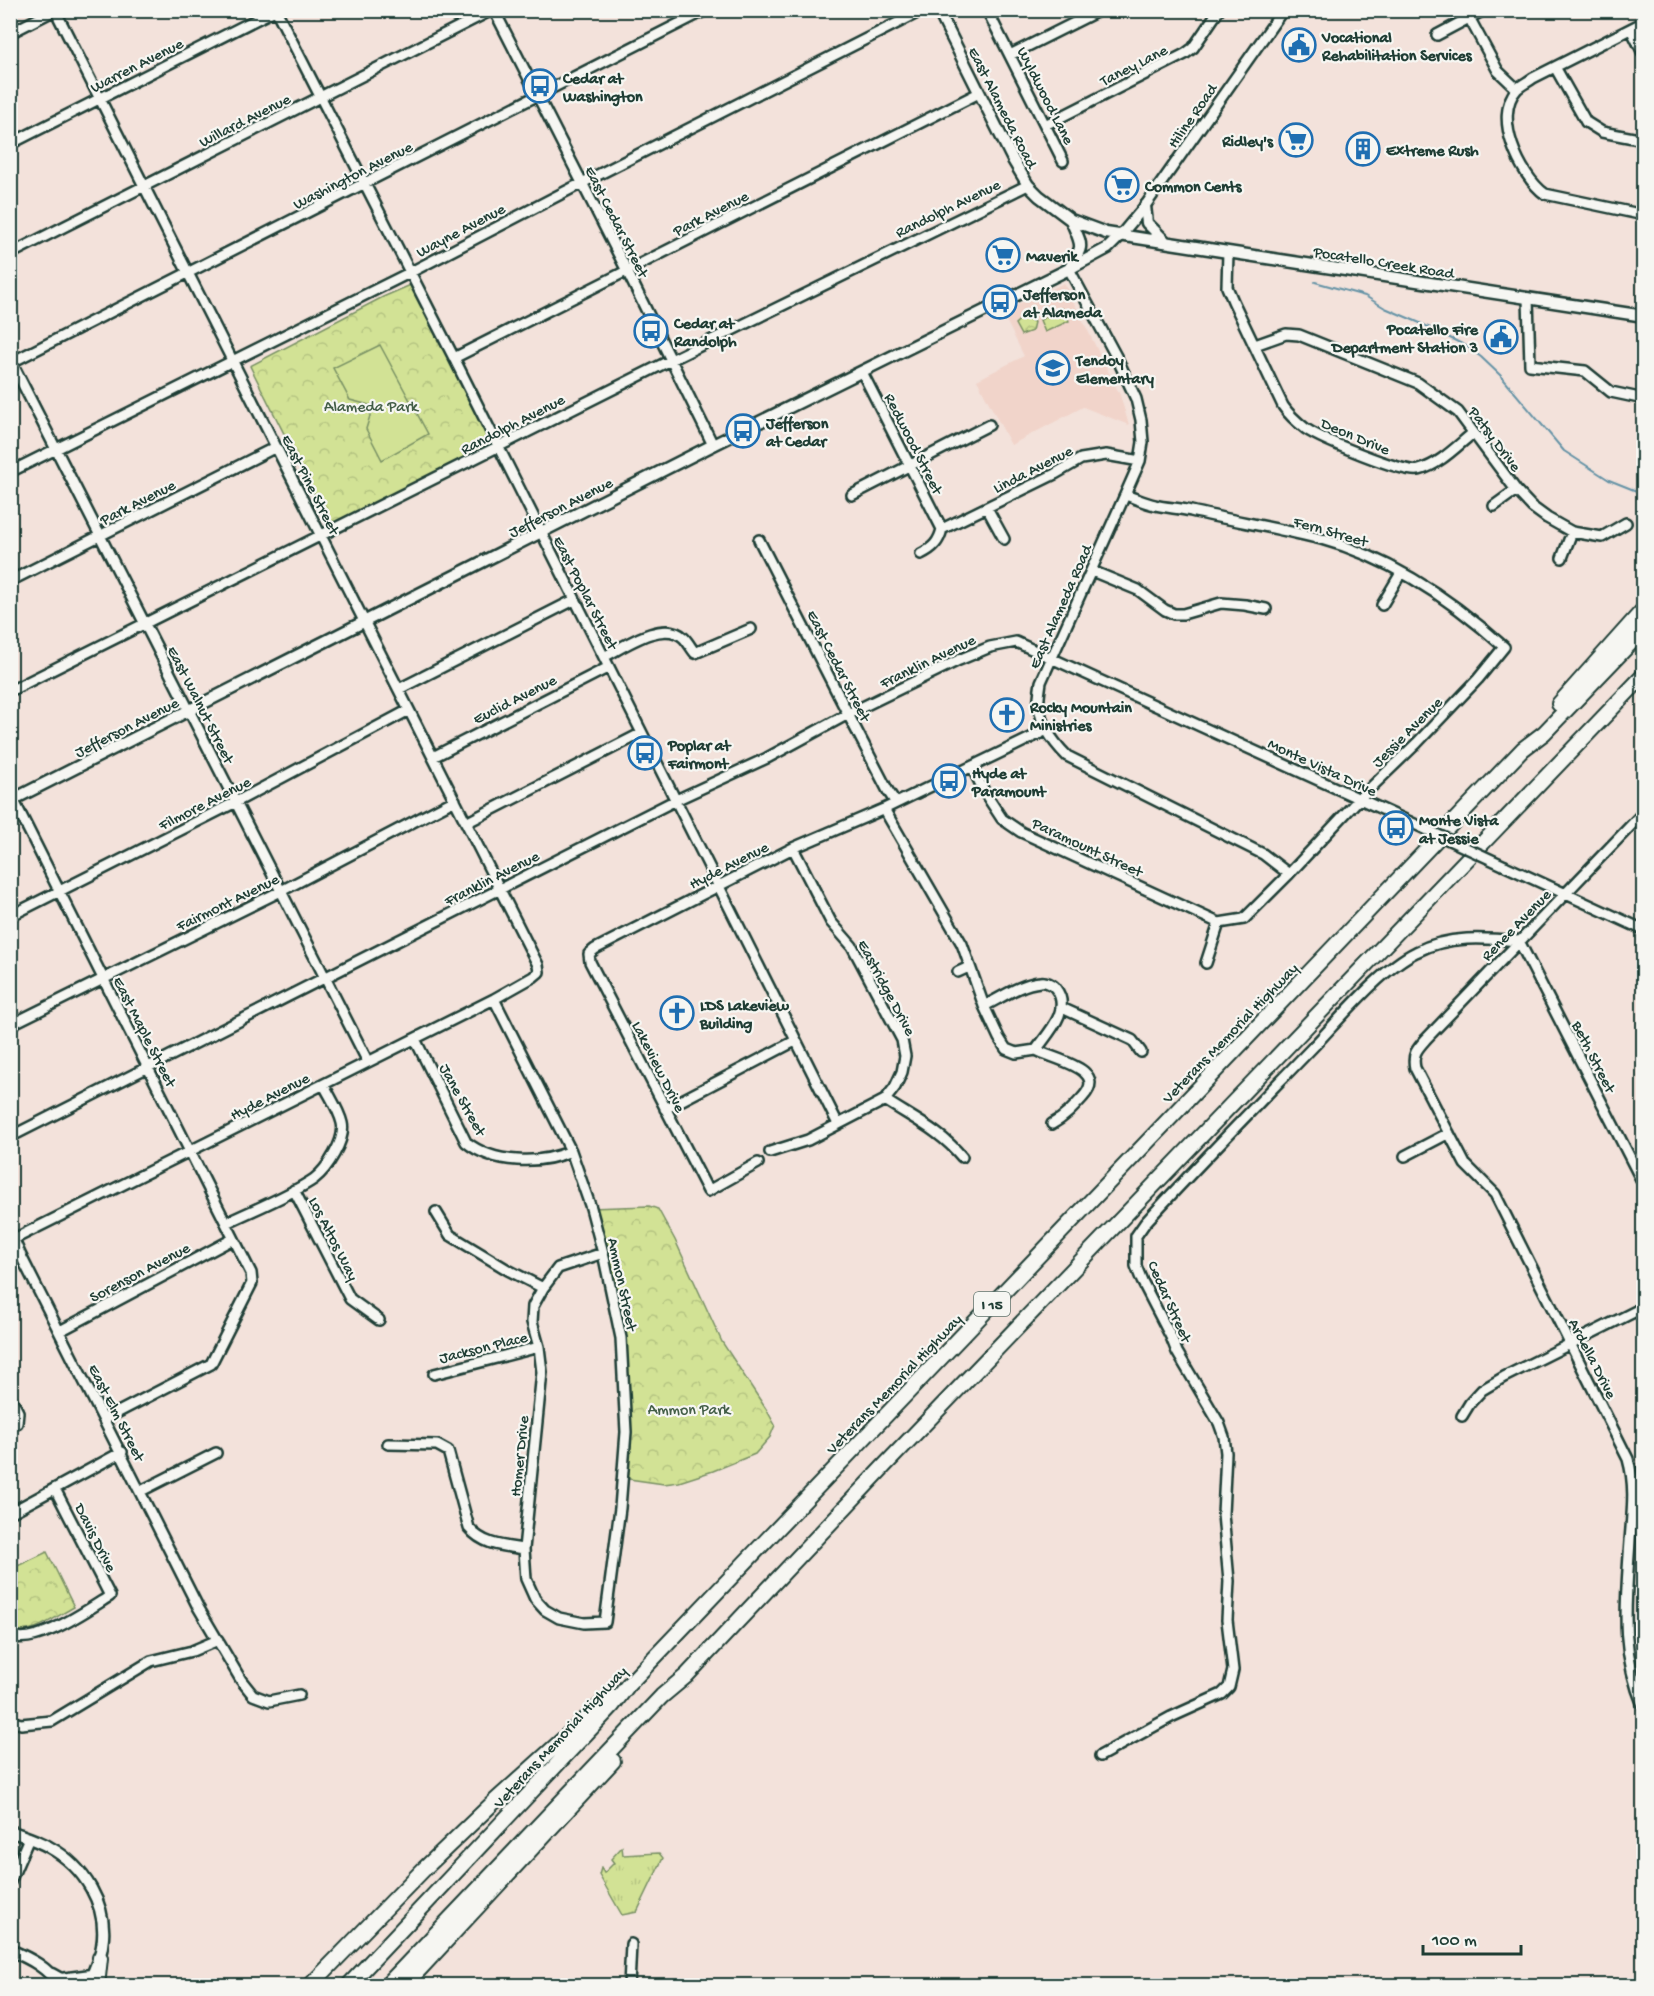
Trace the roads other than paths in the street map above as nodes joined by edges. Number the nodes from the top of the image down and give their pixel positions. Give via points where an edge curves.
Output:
1 (55, 10) edge
2 (276, 10) edge
3 (493, 10) edge
4 (706, 10) edge
5 (923, 10) edge
6 (938, 10) edge
7 (987, 10) edge
8 (1100, 10) edge
9 (1219, 10) edge
10 (1283, 10) edge
11 (1484, 10) edge
12 (1467, 14) edge
13 (1644, 22) edge
14 (1631, 29) junction
15 (10, 33) edge
16 (1437, 35) dead end
17 (1010, 55) junction
18 (1644, 55) edge
19 (1555, 67) junction
20 (1516, 89) junction
21 (979, 93) junction
22 (537, 95) junction
23 (320, 97) junction
24 (100, 99) junction
25 (1045, 126) junction
26 (1644, 140) edge
27 (10, 144) edge
28 (1063, 161) dead end
29 (582, 183) junction
30 (1028, 184) junction
31 (366, 185) junction
32 (145, 186) junction
33 (1145, 206) junction
34 (1644, 215) edge
35 (1071, 220) junction
36 (1120, 236) junction
37 (1166, 241) junction
38 (1228, 252) junction
39 (10, 254) edge
40 (1069, 269) junction
41 (627, 272) junction
42 (409, 273) junction
43 (188, 274) junction
44 (1528, 297) junction
45 (1644, 316) edge
46 (1255, 345) junction
47 (454, 358) junction
48 (671, 360) junction
49 (11, 362) edge
50 (233, 362) junction
51 (862, 372) junction
52 (1642, 401) edge
53 (989, 425) dead end
54 (1473, 433) junction
55 (713, 445) junction
56 (276, 447) junction
57 (497, 447) junction
58 (57, 450) junction
59 (1140, 461) junction
60 (910, 466) junction
61 (10, 472) edge
62 (1516, 490) junction
63 (852, 495) dead end
64 (1125, 495) junction
65 (1494, 506) dead end
66 (987, 508) junction
67 (1626, 523) dead end
68 (942, 529) junction
69 (1572, 532) junction
70 (541, 533) junction
71 (321, 535) junction
72 (101, 536) junction
73 (1004, 539) dead end
74 (759, 540) dead end
75 (921, 554) dead end
76 (1562, 558) dead end
77 (1092, 571) junction
78 (1401, 573) junction
79 (10, 581) edge
80 (574, 600) junction
81 (1382, 605) dead end
82 (1266, 609) dead end
83 (1644, 609) edge
84 (365, 622) junction
85 (145, 624) junction
86 (751, 629) dead end
87 (1644, 629) edge
88 (988, 647) joint
89 (1504, 647) joint
90 (604, 657) junction
91 (1052, 658) junction
92 (609, 667) junction
93 (1644, 675) edge
94 (1644, 683) edge
95 (399, 689) junction
96 (10, 692) edge
97 (409, 710) junction
98 (189, 711) junction
99 (848, 714) junction
100 (1604, 717) junction
101 (1047, 730) junction
102 (642, 732) junction
103 (1523, 749) junction
104 (433, 757) junction
105 (972, 767) junction
106 (12, 798) edge
107 (1359, 799) junction
108 (455, 800) junction
109 (676, 800) junction
110 (236, 802) junction
111 (896, 803) junction
112 (884, 809) junction
113 (1641, 819) edge
114 (466, 823) junction
115 (793, 848) junction
116 (1289, 874) junction
117 (718, 886) junction
118 (500, 890) junction
119 (281, 891) junction
120 (60, 892) junction
121 (1564, 894) junction
122 (10, 916) edge
123 (1219, 923) junction
124 (1644, 930) edge
125 (1519, 941) junction
126 (589, 954) joint
127 (1206, 963) dead end
128 (969, 967) junction
129 (539, 972) joint
130 (958, 972) dead end
131 (103, 978) junction
132 (325, 978) junction
133 (494, 999) junction
134 (984, 1006) junction
135 (1062, 1008) junction
136 (10, 1024) edge
137 (415, 1039) junction
138 (795, 1041) junction
139 (1036, 1050) junction
140 (1141, 1052) dead end
141 (1414, 1053) joint
142 (368, 1062) junction
143 (148, 1067) junction
144 (324, 1085) junction
145 (885, 1100) junction
146 (665, 1109) junction
147 (838, 1124) junction
148 (1052, 1124) dead end
149 (1449, 1133) junction
150 (10, 1137) edge
151 (191, 1152) junction
152 (571, 1152) junction
153 (770, 1152) dead end
154 (1405, 1156) dead end
155 (962, 1157) dead end
156 (758, 1163) dead end
157 (1644, 1185) edge
158 (294, 1190) junction
159 (436, 1212) dead end
160 (226, 1223) junction
161 (12, 1237) edge
162 (233, 1239) junction
163 (603, 1253) junction
164 (543, 1288) junction
165 (1641, 1308) edge
166 (379, 1320) dead end
167 (1644, 1322) edge
168 (60, 1331) junction
169 (1570, 1344) junction
170 (539, 1347) junction
171 (434, 1374) dead end
172 (10, 1396) edge
173 (1462, 1416) dead end
174 (105, 1419) junction
175 (10, 1426) edge
176 (388, 1444) dead end
177 (122, 1452) junction
178 (216, 1453) dead end
179 (1639, 1488) edge
180 (56, 1489) junction
181 (141, 1491) junction
182 (10, 1513) edge
183 (524, 1549) junction
184 (608, 1598) joint
185 (10, 1635) edge
186 (218, 1640) junction
187 (686, 1676) junction
188 (628, 1685) junction
189 (299, 1695) dead end
190 (1644, 1708) edge
191 (10, 1721) edge
192 (1100, 1756) dead end
193 (10, 1831) edge
194 (29, 1838) junction
195 (10, 1882) edge
196 (631, 1944) dead end
197 (10, 1950) edge
198 (100, 1958) joint
199 (51, 1974) junction
200 (92, 1982) edge
201 (60, 1986) edge
202 (310, 1986) edge
203 (348, 1986) edge
204 (386, 1986) edge
205 (404, 1986) edge
206 (629, 1986) edge

1 - 15 street
1 - 24 street, East Pine Street
2 - 23 street, East Poplar Street
2 - 24 street, Warren Avenue
3 - 22 street, East Cedar Street
3 - 23 street, Willard Avenue
4 - 22 street, Washington Avenue
5 - 29 street, Wayne Avenue
6 - 21 main road, East Alameda Road
7 - 17 street, Wyldwood Lane
8 - 17 street
9 - 25 street, Taney Lane via 1185,54
10 - 33 street, Hiline Road
11 - 12 street
12 - 16 street
12 - 20 street via 1498,71
13 - 14 street
14 - 18 street
14 - 19 street
17 - 25 street, Wyldwood Lane
19 - 20 street
19 - 26 street via 1586,122 1602,132
20 - 34 street via 1506,120 1522,166 1535,187 1545,194
21 - 30 main road, East Alameda Road
21 - 41 street, Park Avenue
22 - 29 street, East Cedar Street
22 - 31 street, Washington Avenue
23 - 31 street, East Poplar Street
23 - 32 street, Willard Avenue
24 - 27 street, Warren Avenue
24 - 32 street, East Pine Street
25 - 28 street, Wyldwood Lane
29 - 41 street, East Cedar Street
29 - 42 street, Wayne Avenue
30 - 35 main road, East Alameda Road
30 - 48 street, Randolph Avenue
31 - 42 street, East Poplar Street
31 - 43 street, Washington Avenue
32 - 39 street, Willard Avenue
32 - 43 street, East Pine Street
33 - 36 street, Hiline Road
33 - 37 main road via 1147,223
35 - 36 main road, East Alameda Road
35 - 40 main road via 1081,250
36 - 37 main road, Pocatello Creek Road
36 - 40 main road, Jefferson Avenue via 1108,248
37 - 38 main road, Pocatello Creek Road
38 - 44 main road, Pocatello Creek Road
38 - 46 street, Deon Drive via 1227,287
40 - 51 main road, Jefferson Avenue
40 - 59 street, East Alameda Road via 1136,399 1143,442
41 - 47 street, Park Avenue
41 - 48 street, East Cedar Street
42 - 47 street, East Poplar Street
42 - 50 street, Wayne Avenue
43 - 49 street, Washington Avenue
43 - 50 street, East Pine Street
44 - 45 main road, Pocatello Creek Road
44 - 52 street via 1530,365 1585,371 1611,392
46 - 54 street, Patsy Drive via 1286,334 1299,335 1418,383 1458,412
46 - 54 street, Deon Drive via 1290,416 1308,430 1393,467 1417,471 1433,464
47 - 57 street, East Poplar Street
48 - 55 street, East Cedar Street
48 - 57 street, Randolph Avenue
49 - 58 street, East Walnut Street
50 - 56 street, East Pine Street
50 - 58 street, Wayne Avenue
51 - 55 main road, Jefferson Avenue
51 - 60 street, Redwood Street
53 - 60 street
54 - 62 street, Patsy Drive
55 - 70 main road, Jefferson Avenue
56 - 71 street, East Pine Street
56 - 72 street, Park Avenue
57 - 70 street, East Poplar Street
57 - 71 street, Randolph Avenue
58 - 61 street, Wayne Avenue
58 - 72 street, East Walnut Street
59 - 64 street, East Alameda Road
59 - 66 street, Linda Avenue via 1106,455 1081,459
60 - 63 street
60 - 68 street, Redwood Street
62 - 65 street
62 - 69 street, Patsy Drive via 1540,513
64 - 77 street, East Alameda Road
64 - 78 street, Fern Street via 1153,505 1322,540 1388,564
66 - 68 street, Linda Avenue
66 - 73 street
67 - 69 street, Patsy Drive via 1602,537
68 - 75 street via 940,539
69 - 76 street
70 - 80 street, East Poplar Street
70 - 84 main road, Jefferson Avenue
71 - 84 street, East Pine Street
71 - 85 street, Randolph Avenue
72 - 79 street, Park Avenue
72 - 85 street, East Walnut Street
74 - 99 street, East Cedar Street
77 - 82 street via 1138,590 1174,614 1221,603
77 - 91 street, East Alameda Road
78 - 81 street
78 - 89 street, Fern Street via 1470,616
80 - 90 street, East Poplar Street
80 - 95 street
83 - 103 highway
84 - 95 street, East Pine Street
84 - 98 main road, Jefferson Avenue
85 - 96 street, Randolph Avenue
85 - 98 street, East Walnut Street
86 - 90 street via 695,653 682,636 670,631 652,633
87 - 103 highway, Veterans Memorial Highway / I 15 via 1544,733
88 - 91 street, Monte Vista Drive via 1016,642
88 - 99 street, Franklin Avenue
89 - 107 street, Jessie Avenue via 1437,722
90 - 92 street, East Poplar Street
91 - 101 street, East Alameda Road via 1041,682 1039,706
91 - 107 street, Monte Vista Drive
92 - 102 street, East Poplar Street
92 - 104 street, Euclid Avenue
93 - 100 highway, I 15
94 - 100 highway
95 - 97 street, East Pine Street
97 - 104 street, East Pine Street
97 - 110 street, Filmore Avenue
98 - 106 main road, Jefferson Avenue
98 - 110 street, East Walnut Street
99 - 109 street, Franklin Avenue via 767,758
99 - 111 street, East Cedar Street
100 - 187 highway, I 15
101 - 105 street
101 - 116 street, East Alameda Road via 1067,756 1263,854
102 - 109 street, East Poplar Street
102 - 114 street
103 - 188 highway, Veterans Memorial Highway / I 15
104 - 108 street, East Pine Street
105 - 111 street
105 - 123 street, Paramount Street via 1002,819 1021,832
106 - 120 street, East Maple Street
107 - 116 street, Jessie Avenue
107 - 121 street, Monte Vista Drive, bridge
108 - 114 street, East Pine Street
108 - 119 street, Fairmont Avenue
109 - 117 street, East Poplar Street
109 - 118 street, Franklin Avenue
110 - 119 street, East Walnut Street
110 - 120 street, Filmore Avenue
111 - 112 street, Hyde Avenue
112 - 115 street, Hyde Avenue
112 - 128 street via 962,944
113 - 121 street, Renee Avenue
114 - 118 street, East Pine Street
115 - 117 street, Hyde Avenue
115 - 145 street, Eastridge Drive via 831,922 852,946 902,1040 902,1072
116 - 123 street, Jessie Avenue via 1244,919
117 - 126 street, Hyde Avenue
117 - 138 street, East Poplar Street
118 - 129 street, East Pine Street
118 - 132 street, Franklin Avenue
119 - 131 street, Fairmont Avenue
119 - 132 street, East Walnut Street
120 - 122 street, Filmore Avenue
120 - 131 street, East Maple Street
121 - 124 street, Monte Vista Drive
121 - 125 street, Renee Avenue
123 - 127 street
125 - 141 street, Renee Avenue
125 - 157 street, Beth Street
125 - 192 street, Cedar Street via 1436,943 1403,960 1219,1142 1136,1236 1136,1266 1142,1281 1224,1437 1222,1514 1233,1670 1229,1687 1222,1694
126 - 146 street, Lakeview Drive
128 - 130 street
128 - 134 street
129 - 133 street, Hyde Avenue
131 - 136 street, Fairmont Avenue
131 - 143 street, East Maple Street
132 - 142 street, East Walnut Street
132 - 143 street, Franklin Avenue
133 - 137 street, Hyde Avenue
133 - 152 street, Ammon Street
134 - 135 street via 1025,985 1042,981 1054,986
134 - 139 street via 1006,1049 1016,1053
135 - 139 street
135 - 140 street via 1132,1040
137 - 142 street, Hyde Avenue
137 - 152 street, Jane Street via 466,1142 476,1150 493,1157 526,1160
138 - 146 street
138 - 147 street, East Poplar Street
139 - 148 street via 1081,1069 1092,1082 1090,1090 1065,1117
141 - 149 street, Ardella Drive via 1415,1068
142 - 144 street, Hyde Avenue
143 - 150 street, Franklin Avenue
143 - 151 street, East Maple Street
144 - 151 street, Hyde Avenue
144 - 158 street via 342,1122 340,1144 314,1179
145 - 147 street
145 - 155 street via 933,1129
146 - 156 street, Lakeview Drive via 708,1191
147 - 153 street via 808,1140
149 - 154 street
149 - 169 street, Ardella Drive via 1465,1164 1495,1194
151 - 160 street, East Maple Street
151 - 161 street, Hyde Avenue
152 - 163 street, Ammon Street
158 - 160 street
158 - 166 street, Los Altos Way via 350,1299
159 - 164 street via 450,1235
160 - 162 street, East Maple Street
161 - 168 street, East Elm Street
162 - 168 street, Sorenson Avenue
162 - 174 street, East Maple Street via 252,1282 211,1364
163 - 164 street, Homer Drive via 558,1268
163 - 184 street, Ammon Street via 621,1338 626,1432
164 - 170 street, Homer Drive via 533,1306 532,1322
165 - 167 street
165 - 169 street
168 - 174 street, East Elm Street
169 - 173 street via 1482,1390
169 - 179 street, Ardella Drive
170 - 171 street, Jackson Place
170 - 183 street, Homer Drive via 542,1372
172 - 175 street via 18,1412 17,1423
174 - 177 street, East Elm Street
176 - 183 street via 437,1445 448,1451 469,1528 477,1538
177 - 180 street
177 - 181 street, East Elm Street
178 - 181 street
179 - 190 street, Ardella Drive via 1625,1627 1632,1679
180 - 182 street
180 - 185 street, Davis Drive via 110,1596 52,1630 30,1638
181 - 186 street, East Elm Street
183 - 184 street, Homer Drive via 526,1579 545,1610 559,1618 605,1622
186 - 189 street, East Elm Street via 253,1695 269,1701
186 - 191 street via 151,1661 52,1720 21,1724
187 - 204 highway, I 15 via 662,1696
187 - 205 highway via 667,1703
188 - 202 highway via 605,1700 486,1809
188 - 203 highway, Veterans Memorial Highway / I 15
193 - 194 main road
194 - 195 street
194 - 198 main road via 49,1846 70,1862 89,1884 103,1925
196 - 206 street
197 - 199 main road via 37,1962
198 - 200 highway
199 - 200 main road
199 - 201 main road

